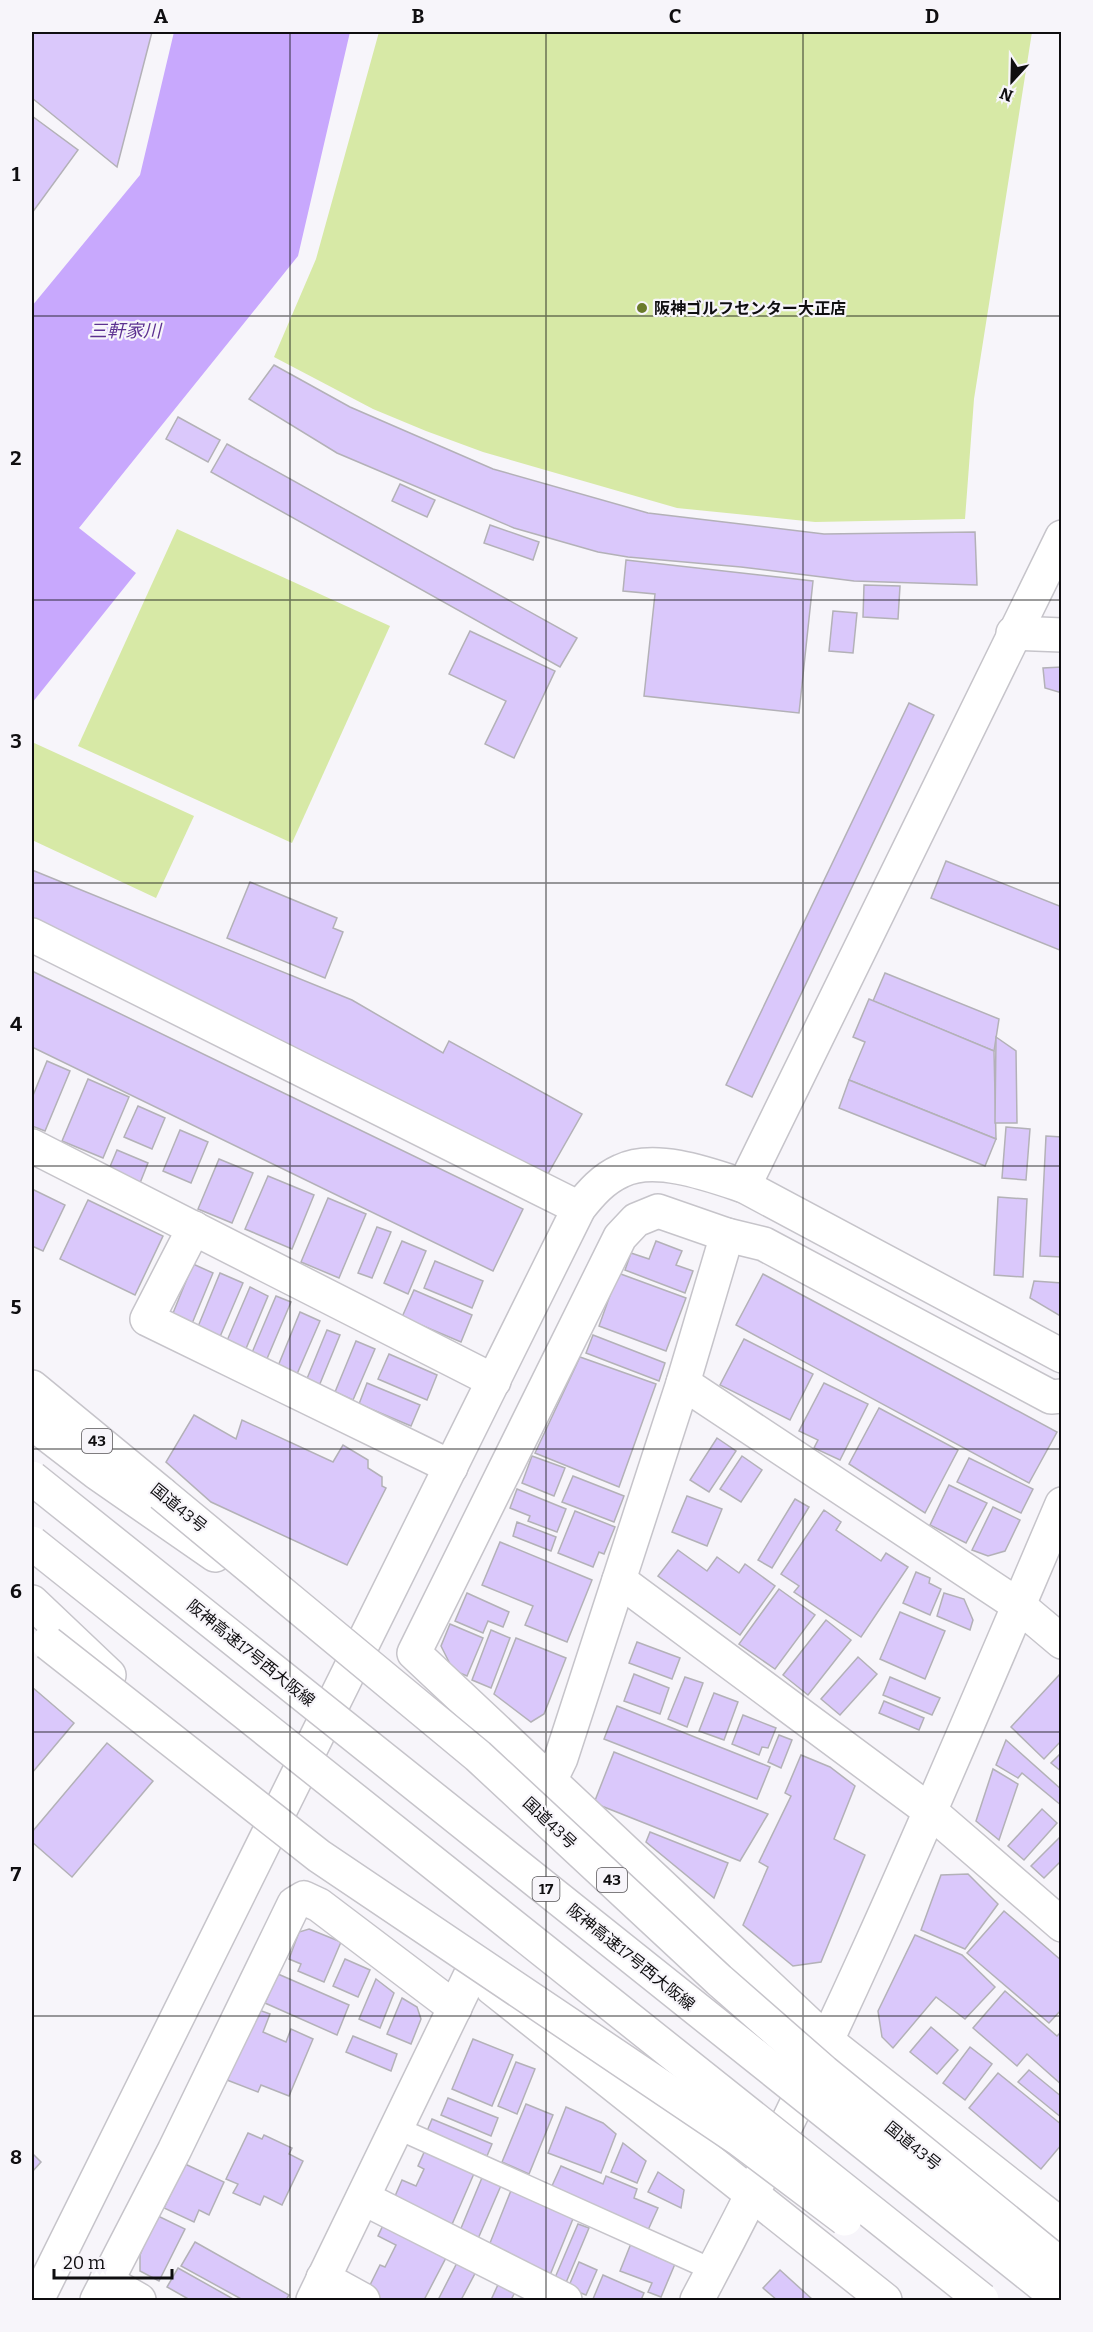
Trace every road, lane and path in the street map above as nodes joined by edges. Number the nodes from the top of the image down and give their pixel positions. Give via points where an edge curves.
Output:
1 (1062, 537) edge
2 (1013, 633) junction
3 (1062, 635) edge
4 (32, 935) edge
5 (32, 1146) edge
6 (744, 1186) junction
7 (579, 1208) junction
8 (194, 1228) junction
9 (728, 1235) junction
10 (1062, 1356) edge
11 (494, 1381) junction
12 (683, 1383) junction
13 (32, 1387) edge
14 (1062, 1396) edge
15 (32, 1423) edge
16 (451, 1467) junction
17 (32, 1478) edge
18 (1062, 1504) edge
19 (32, 1543) edge
20 (620, 1580) junction
21 (32, 1602) edge
22 (1018, 1605) junction
23 (32, 1630) edge
24 (339, 1640) junction
25 (1062, 1642) edge
26 (213, 1772) junction
27 (549, 1782) junction
28 (930, 1811) junction
29 (276, 1819) junction
30 (1062, 1925) edge
31 (472, 1972) junction
32 (455, 2008) junction
33 (827, 2041) junction
34 (397, 2127) junction
35 (752, 2196) junction
36 (363, 2198) junction
37 (1062, 2226) edge
38 (1062, 2266) edge
39 (713, 2270) junction
40 (318, 2289) edge
41 (101, 2291) edge
42 (37, 2301) edge
43 (139, 2301) edge
44 (363, 2301) edge
45 (565, 2301) edge
46 (697, 2301) edge
47 (885, 2301) edge
48 (947, 2301) edge
49 (982, 2301) edge
50 (1061, 2301) edge

1 - 2 main road
2 - 3 main road
2 - 6 main road
4 - 7 main road
5 - 8 main road
6 - 7 main road via 702,1171 649,1165 622,1170 598,1185
6 - 10 main road
7 - 11 main road
8 - 11 main road
8 - 16 main road via 147,1319
9 - 12 main road
9 - 14 main road via 764,1244 1051,1397
9 - 27 main road via 658,1211 636,1220 620,1237 414,1653
11 - 16 main road
12 - 20 main road
12 - 22 main road
13 - 24 main road, 国道43号 / 43, bridge
15 - 24 main road, bridge via 97,1473
16 - 29 main road
17 - 50 main road, 阪神高速17号西大阪線 / 17, bridge
18 - 22 main road
19 - 49 main road, bridge
20 - 27 main road via 561,1758
20 - 28 main road
21 - 26 main road, bridge
22 - 25 main road
22 - 28 main road
23 - 26 main road, bridge
24 - 38 main road, 国道43号 / 43, bridge via 478,1756 815,2064
26 - 48 main road, bridge via 319,1856 739,2139
27 - 33 main road
28 - 30 main road
28 - 33 main road
29 - 31 main road
29 - 42 main road
31 - 32 main road
31 - 35 main road
32 - 34 main road
32 - 41 main road via 319,1905 304,1898 294,1904
33 - 35 main road
33 - 37 main road
34 - 36 main road
34 - 39 lane
35 - 39 main road
35 - 47 main road
36 - 40 main road
36 - 45 main road
39 - 46 main road
40 - 44 main road
41 - 43 main road

